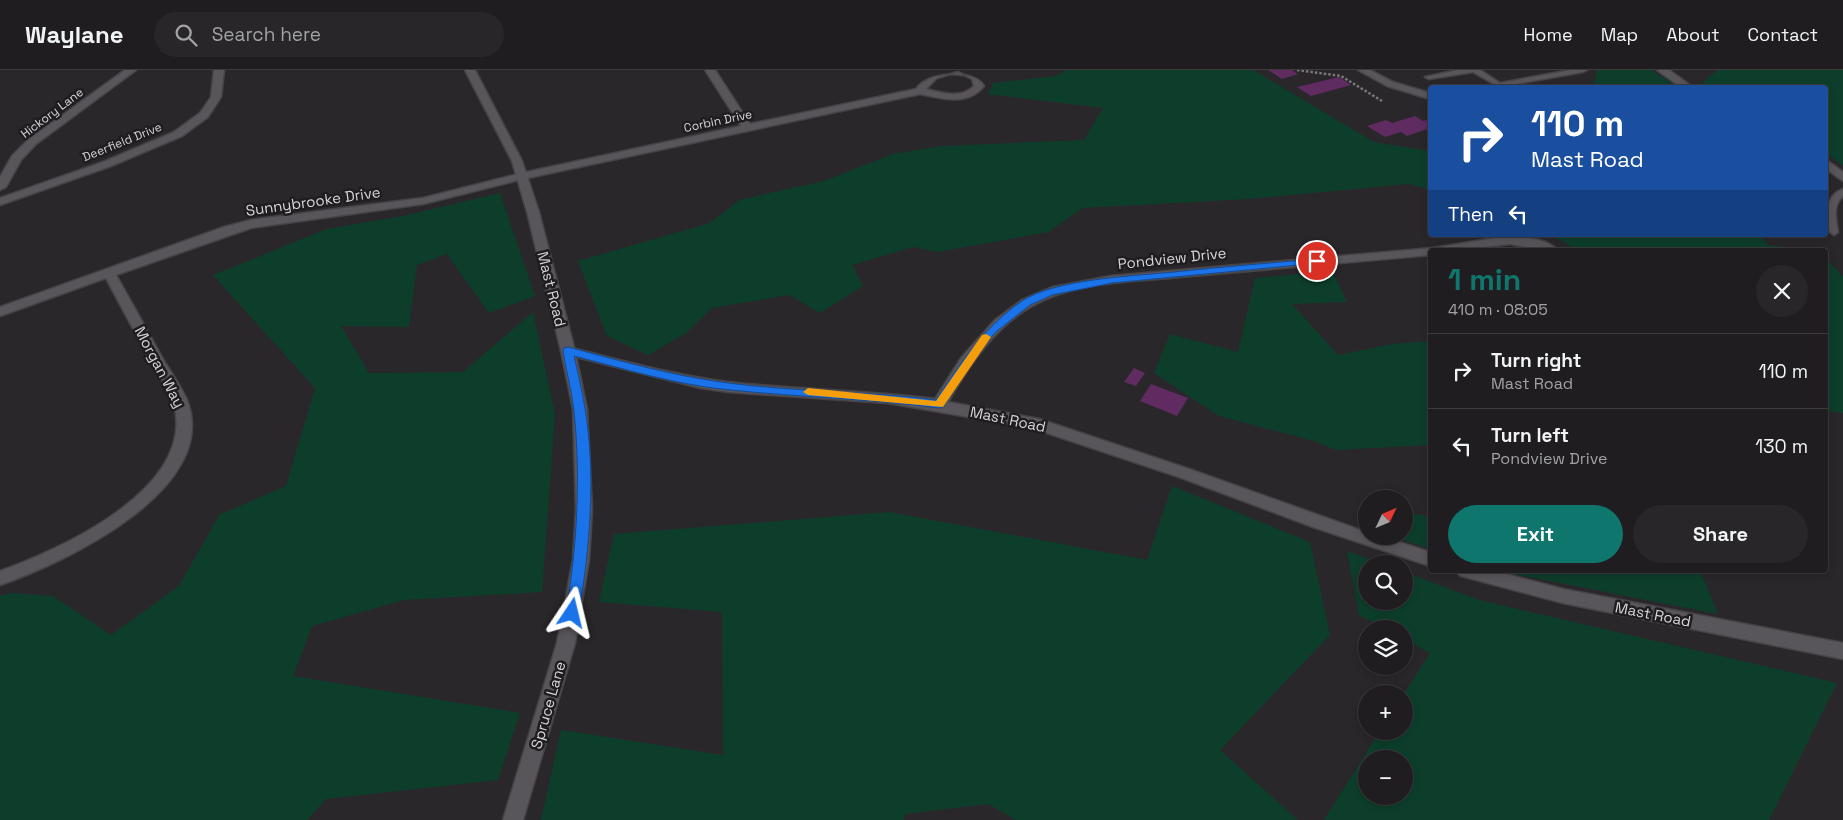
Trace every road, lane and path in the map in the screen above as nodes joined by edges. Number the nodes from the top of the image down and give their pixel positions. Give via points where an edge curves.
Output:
1 (131, 70) edge
2 (219, 70) edge
3 (470, 70) edge
4 (710, 70) edge
5 (955, 70) edge
6 (961, 70) edge
7 (1297, 70) edge
8 (1363, 70) edge
9 (1471, 70) edge
10 (1475, 70) edge
11 (1583, 70) edge
12 (1662, 70) edge
13 (1429, 77) dead end
14 (1684, 85) edge
15 (920, 92) junction
16 (1428, 95) edge
17 (1382, 101) dead end
18 (748, 128) junction
19 (1828, 165) edge
20 (522, 176) junction
21 (1843, 178) edge
22 (0, 187) edge
23 (1843, 192) edge
24 (0, 202) edge
25 (1834, 232) dead end
26 (1455, 248) edge
27 (1545, 248) edge
28 (1428, 251) edge
29 (109, 273) junction
30 (0, 312) edge
31 (568, 351) junction
32 (939, 405) junction
33 (1428, 558) edge
34 (1476, 573) edge
35 (0, 578) edge
36 (1843, 651) edge
37 (513, 820) edge

1 - 22 street, Hickory Lane via 32,142 16,158
2 - 24 street, Deerfield Drive via 216,97 204,115 178,134 116,161
3 - 20 street, Mast Road
4 - 18 street
5 - 15 street via 933,76 924,83
6 - 15 street, Corbin Drive via 978,79 976,90 956,97
7 - 17 path via 1341,76
8 - 16 street via 1390,84
9 - 13 lane
10 - 11 lane via 1499,85
12 - 14 street
15 - 18 street, Corbin Drive
18 - 20 street, Corbin Drive
19 - 21 street
20 - 29 street, Sunnybrooke Drive via 423,201 251,224
20 - 31 street, Mast Road
23 - 25 lane via 1830,209
26 - 27 street via 1514,241
28 - 32 street, Pondview Drive via 1122,279 1049,292 1027,302 993,329
29 - 30 street, Sunnybrooke Drive
29 - 35 street, Morgan Way via 185,412 183,441 176,457 150,492 109,526 56,557
31 - 32 street, Mast Road via 666,376 720,385
31 - 37 street, Spruce Lane via 580,409 584,509 581,560 566,643
32 - 33 street, Mast Road via 1034,423 1083,438 1319,524
34 - 36 street, Mast Road via 1563,596

